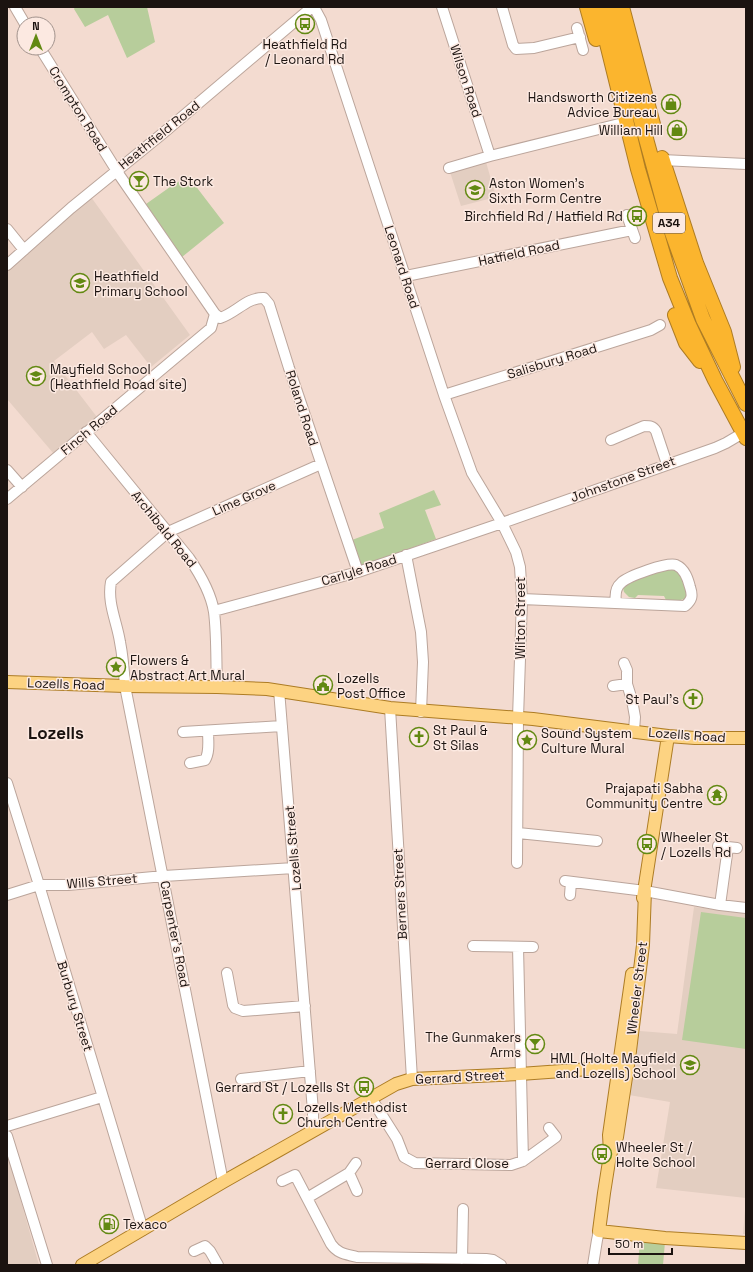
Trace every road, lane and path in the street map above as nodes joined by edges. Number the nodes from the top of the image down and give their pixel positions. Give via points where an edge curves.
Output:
1 (15, 7) edge
2 (313, 7) edge
3 (442, 7) edge
4 (502, 7) edge
5 (587, 7) edge
6 (598, 7) edge
7 (610, 7) edge
8 (622, 7) edge
9 (21, 16) edge
10 (614, 45) junction
11 (583, 50) dead end
12 (45, 56) edge
13 (619, 124) junction
14 (490, 156) junction
15 (662, 160) junction
16 (746, 164) edge
17 (449, 168) dead end
18 (116, 170) junction
19 (627, 215) dead end
20 (7, 229) edge
21 (24, 250) junction
22 (7, 265) edge
23 (406, 276) junction
24 (216, 314) junction
25 (660, 326) dead end
26 (715, 380) junction
27 (444, 395) junction
28 (743, 400) edge
29 (86, 432) junction
30 (745, 436) edge
31 (611, 440) dead end
32 (321, 464) junction
33 (667, 464) junction
34 (7, 470) edge
35 (22, 487) junction
36 (7, 500) edge
37 (502, 522) junction
38 (168, 532) junction
39 (406, 555) junction
40 (358, 572) junction
41 (522, 599) junction
42 (616, 602) junction
43 (214, 611) junction
44 (624, 663) dead end
45 (7, 682) edge
46 (627, 684) junction
47 (125, 686) junction
48 (614, 686) dead end
49 (217, 687) junction
50 (279, 690) junction
51 (390, 708) junction
52 (421, 712) junction
53 (518, 718) junction
54 (282, 726) junction
55 (208, 731) junction
56 (634, 731) junction
57 (183, 732) dead end
58 (668, 736) junction
59 (746, 738) edge
60 (190, 763) dead end
61 (7, 783) edge
62 (518, 833) junction
63 (597, 841) dead end
64 (728, 847) dead end
65 (517, 863) dead end
66 (294, 868) junction
67 (164, 876) junction
68 (39, 885) junction
69 (645, 891) junction
70 (7, 895) edge
71 (570, 895) dead end
72 (720, 905) junction
73 (746, 908) edge
74 (473, 946) dead end
75 (518, 947) junction
76 (533, 947) dead end
77 (227, 973) dead end
78 (305, 1006) junction
79 (622, 1066) junction
80 (310, 1071) junction
81 (520, 1074) junction
82 (412, 1078) junction
83 (241, 1079) dead end
84 (102, 1097) junction
85 (371, 1098) junction
86 (7, 1126) edge
87 (549, 1128) dead end
88 (313, 1131) junction
89 (7, 1136) edge
90 (523, 1160) junction
91 (356, 1163) dead end
92 (349, 1173) junction
93 (282, 1181) dead end
94 (223, 1182) junction
95 (357, 1191) dead end
96 (307, 1198) junction
97 (463, 1209) dead end
98 (148, 1227) junction
99 (599, 1231) junction
100 (746, 1243) edge
101 (194, 1251) dead end
102 (462, 1259) junction
103 (47, 1265) edge
104 (82, 1265) edge
105 (218, 1265) edge
106 (501, 1265) edge
107 (593, 1265) edge

1 - 9 street
2 - 18 street, Heathfield Road
2 - 23 street, Leonard Road via 321,20
3 - 14 street, Wilson Road
4 - 11 street via 516,49 534,48 578,33
5 - 13 highway
6 - 10 highway, A34
7 - 10 highway, A34
8 - 15 highway
10 - 26 highway, A34 via 638,169 670,278
10 - 28 highway, A34 via 671,230 703,319
12 - 18 street, Crompton Road
13 - 14 street
13 - 26 highway via 660,277 686,343
14 - 17 street
15 - 16 street
15 - 28 highway via 696,263 724,332
18 - 21 street, Heathfield Road
18 - 24 street
19 - 23 street, Hatfield Road via 633,234
20 - 21 street
21 - 22 street, Heathfield Road
23 - 27 street, Leonard Road
24 - 29 street, Finch Road via 211,328
24 - 32 street, Roland Road via 220,318 226,316 257,297 264,298 270,304
25 - 27 street, Salisbury Road
26 - 30 highway, A34
27 - 37 street, Leonard Road via 472,473
29 - 35 street, Finch Road
29 - 38 street, Archibald Road
30 - 33 street, Johnstone Street
31 - 33 street via 644,426 654,427
32 - 38 street, Lime Grove
32 - 40 street, Roland Road
33 - 37 street, Johnstone Street
34 - 35 street
35 - 36 street, Finch Road
37 - 39 street, Carlyle Road
37 - 41 street, Wilton Street via 520,567
38 - 43 street, Archibald Road via 199,572
38 - 47 street, Lime Grove via 111,582 110,603 120,642
39 - 40 street, Carlyle Road
39 - 52 street via 421,632
40 - 43 street, Carlyle Road
41 - 42 street
41 - 53 street, Wilton Street
42 - 42 street via 685,606 691,601 692,594 685,572 674,564 631,577 620,583 615,592
43 - 49 street, Archibald Road
44 - 46 street
45 - 47 main road, Lozells Road
46 - 48 street
46 - 56 street via 635,717
47 - 49 main road, Lozells Road
47 - 67 street, Carpenter's Road
49 - 50 main road, Lozells Road
50 - 51 main road, Lozells Road
50 - 54 street, Lozells Street
51 - 52 main road, Lozells Road
51 - 82 street, Berners Street
52 - 53 main road, Lozells Road
53 - 56 main road, Lozells Road
53 - 62 street, Wilton Street
54 - 55 street
54 - 66 street, Lozells Street
55 - 57 street
55 - 60 street via 207,757 205,760
56 - 58 main road, Lozells Road
58 - 59 main road, Lozells Road
58 - 69 main road, Wheeler Street
61 - 68 street, Burbury Street
62 - 63 street
62 - 65 street, Wilton Street
64 - 72 street
66 - 67 street, Wills Street
66 - 78 street, Lozells Street
67 - 68 street, Wills Street via 68,885
67 - 94 street, Carpenter's Road
68 - 70 street, Wills Street
68 - 84 street, Burbury Street
69 - 71 street via 568,882
69 - 72 street
69 - 79 main road, Wheeler Street
69 - 79 main road, Wheeler Street via 643,945 632,1037 626,1044
72 - 73 street
74 - 75 street
75 - 76 street
75 - 81 street
77 - 78 street via 233,1005 239,1010
78 - 80 street, Lozells Street
79 - 81 main road, Gerrard Street
79 - 99 main road, Wheeler Street via 609,1135 610,1155
80 - 83 street
80 - 88 street, Lozells Street
81 - 82 main road, Gerrard Street
81 - 90 street
82 - 85 main road, Gerrard Street
84 - 86 street
84 - 98 street, Burbury Street
85 - 88 main road, Gerrard Street
85 - 90 street, Gerrard Close via 397,1139 404,1157 415,1163 511,1165
87 - 90 street, Gerrard Close via 556,1137
88 - 94 main road, Gerrard Street
89 - 103 street
91 - 92 street
92 - 95 street
92 - 96 street
93 - 96 street via 295,1175
94 - 98 main road, Gerrard Street
96 - 102 street via 331,1244 343,1254 357,1257
97 - 102 street
98 - 104 main road, Gerrard Street
99 - 100 main road
99 - 107 street, Wheeler Street
101 - 105 street via 205,1246
102 - 106 street via 493,1260

